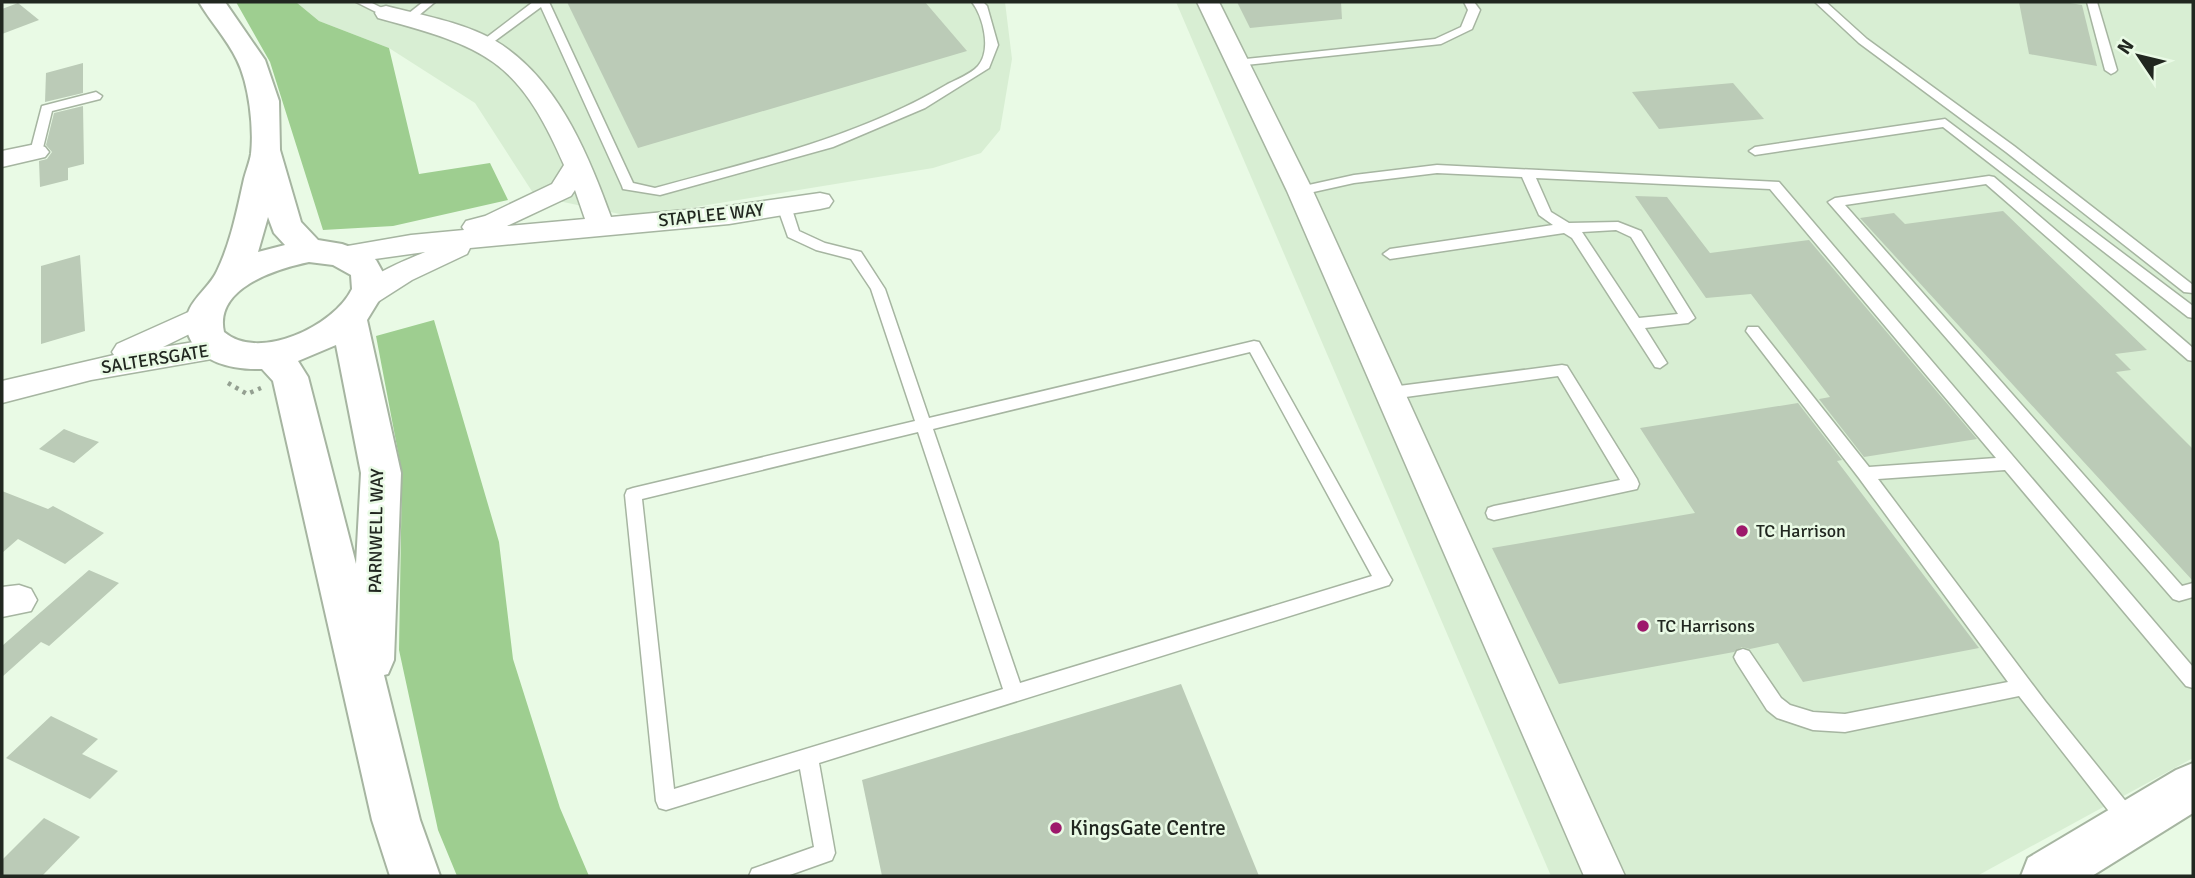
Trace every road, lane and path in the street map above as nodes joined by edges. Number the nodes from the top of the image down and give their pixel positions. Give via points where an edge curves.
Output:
1 (212, 2) edge
2 (361, 2) edge
3 (430, 2) edge
4 (542, 2) edge
5 (978, 2) edge
6 (1208, 2) edge
7 (1469, 2) edge
8 (1820, 2) edge
9 (2092, 2) edge
10 (397, 16) junction
11 (484, 44) junction
12 (1236, 63) junction
13 (2111, 70) dead end
14 (96, 96) dead end
15 (265, 150) junction
16 (1755, 150) dead end
17 (36, 152) joint
18 (2, 159) edge
19 (577, 165) junction
20 (1527, 173) junction
21 (1300, 191) junction
22 (820, 201) dead end
23 (784, 206) junction
24 (601, 226) junction
25 (1565, 228) junction
26 (478, 238) junction
27 (411, 244) junction
28 (309, 251) junction
29 (346, 254) junction
30 (1390, 254) dead end
31 (231, 281) junction
32 (2191, 288) edge
33 (2169, 294) junction
34 (357, 307) junction
35 (2193, 313) edge
36 (204, 315) junction
37 (1635, 324) junction
38 (1753, 331) dead end
39 (219, 349) junction
40 (271, 355) junction
41 (2193, 356) edge
42 (1660, 363) dead end
43 (91, 369) junction
44 (2, 392) edge
45 (1391, 393) junction
46 (926, 426) junction
47 (2010, 463) junction
48 (1865, 474) junction
49 (1494, 513) dead end
50 (2193, 590) edge
51 (1743, 657) dead end
52 (2193, 680) edge
53 (2024, 687) junction
54 (1014, 693) junction
55 (369, 704) junction
56 (808, 757) junction
57 (2193, 786) edge
58 (2130, 823) junction
59 (415, 876) edge
60 (759, 876) edge
61 (1605, 876) edge
62 (2046, 876) edge

1 - 15 street via 251,60 264,101
2 - 10 lane
3 - 10 lane
4 - 5 lane via 628,186 655,192 829,144 921,105 973,75 983,68 992,45
4 - 11 lane
6 - 12 street
7 - 12 lane via 1475,10 1466,29 1437,42
8 - 32 lane via 1863,41
9 - 13 lane
10 - 11 street
11 - 19 street via 514,64 539,93
12 - 21 street
14 - 17 lane via 46,109
15 - 28 street via 286,225
15 - 31 street via 248,233
16 - 33 lane via 1945,123
17 - 18 street
19 - 24 street
19 - 27 street, STAPLEE WAY via 562,190 494,222
20 - 21 lane via 1437,169
20 - 25 lane via 1546,215
20 - 47 lane via 1774,185
21 - 45 street
22 - 23 street, STAPLEE WAY
23 - 24 street, STAPLEE WAY
23 - 46 lane via 793,234 856,255 878,289
24 - 26 street, STAPLEE WAY
25 - 30 lane
25 - 37 lane via 1577,236
25 - 37 lane via 1618,226 1636,234 1688,318
26 - 27 street, STAPLEE WAY
26 - 34 street, STAPLEE WAY via 402,273
27 - 29 street, STAPLEE WAY
28 - 29 street
28 - 31 street via 273,259
29 - 34 street, PARNWELL WAY via 366,270 369,282
31 - 36 street
32 - 33 lane
33 - 35 lane
34 - 40 street via 327,335
34 - 55 street, PARNWELL WAY via 381,474
36 - 39 street via 208,340
36 - 43 street, SALTERSGATE
37 - 42 lane
38 - 48 lane
39 - 40 street
39 - 43 street, SALTERSGATE
40 - 55 street, PARNWELL WAY via 290,377
41 - 50 lane via 1989,180 1835,202 2179,594
43 - 44 street, SALTERSGATE
45 - 49 lane via 1562,370 1631,484
45 - 61 street
46 - 54 lane
46 - 54 lane via 1254,346 1382,580
46 - 56 lane via 633,495 666,801
47 - 48 lane
47 - 52 lane
48 - 53 lane
51 - 53 lane via 1774,704 1813,722 1845,723
53 - 58 lane
54 - 56 lane
55 - 59 street, PARNWELL WAY via 396,820
56 - 60 lane via 825,853
57 - 58 street
58 - 62 street

